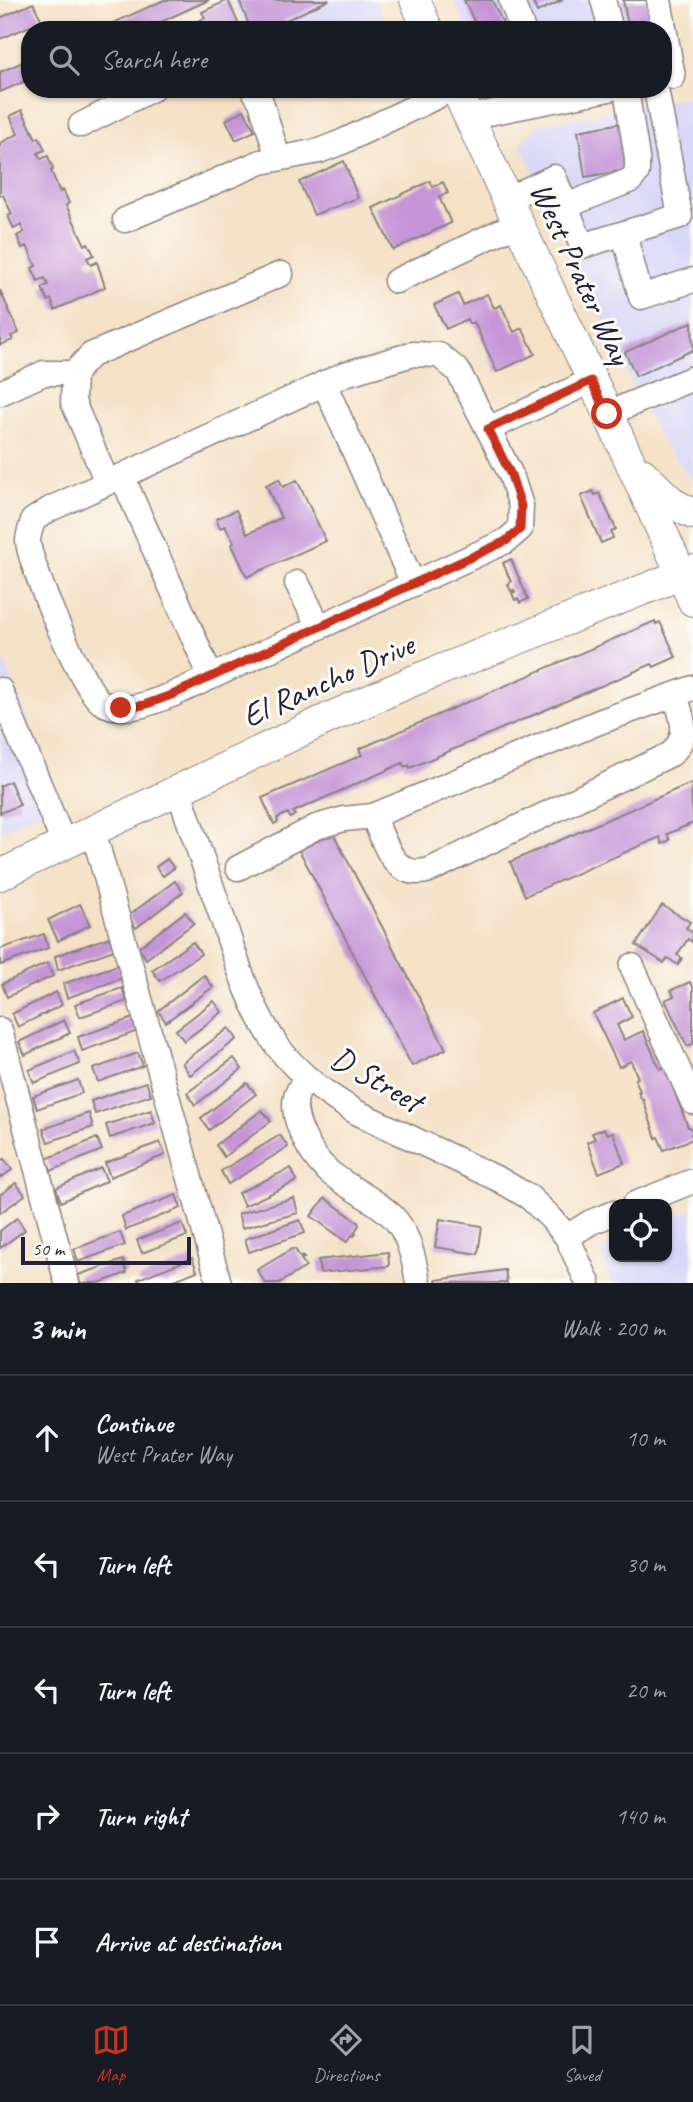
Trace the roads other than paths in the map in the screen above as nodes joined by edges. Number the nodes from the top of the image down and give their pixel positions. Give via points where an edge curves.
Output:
1 (415, 0) edge
2 (511, 0) edge
3 (603, 0) edge
4 (659, 0) edge
5 (424, 21) edge
6 (519, 21) edge
7 (609, 21) edge
8 (662, 21) edge
9 (672, 94) edge
10 (134, 98) edge
11 (259, 98) edge
12 (435, 98) edge
13 (458, 98) edge
14 (540, 98) edge
15 (628, 98) edge
16 (468, 117) junction
17 (81, 125) dead end
18 (278, 158) junction
19 (566, 206) junction
20 (512, 211) junction
21 (125, 220) dead end
22 (624, 233) junction
23 (281, 274) dead end
24 (693, 280) edge
25 (396, 281) dead end
26 (74, 373) junction
27 (693, 378) edge
28 (591, 381) junction
29 (324, 383) junction
30 (0, 393) edge
31 (607, 414) junction
32 (488, 429) junction
33 (632, 462) junction
34 (114, 479) junction
35 (693, 514) edge
36 (689, 582) edge
37 (297, 583) dead end
38 (413, 584) junction
39 (319, 627) junction
40 (211, 677) junction
41 (0, 690) edge
42 (684, 692) edge
43 (178, 789) junction
44 (373, 816) junction
45 (93, 830) junction
46 (64, 844) junction
47 (238, 867) dead end
48 (0, 875) edge
49 (632, 966) dead end
50 (0, 1030) edge
51 (307, 1078) junction
52 (693, 1102) edge
53 (693, 1181) edge
54 (648, 1199) edge
55 (609, 1215) edge
56 (567, 1237) junction
57 (67, 1283) edge
58 (219, 1283) edge
59 (418, 1283) edge
60 (588, 1283) edge

1 - 5 main road
2 - 6 street
3 - 7 street
4 - 8 street
9 - 22 street via 680,216
10 - 17 street
11 - 18 street
12 - 18 street via 342,142
13 - 16 main road, West Prater Way
14 - 16 street
15 - 19 street via 637,172 631,180
16 - 20 main road, West Prater Way
18 - 21 street
19 - 20 street via 554,177
19 - 22 street via 582,246
20 - 25 street
20 - 28 main road, West Prater Way
22 - 24 street via 640,297
23 - 26 street via 91,355
26 - 30 street via 44,373
26 - 34 street via 73,402
27 - 31 street
28 - 31 main road, West Prater Way
28 - 32 street
29 - 32 street via 414,354 439,355 457,371
29 - 34 street
29 - 38 street
31 - 33 main road, West Prater Way
32 - 38 street via 521,506 520,529 506,541
33 - 35 main road via 674,503
33 - 36 main road, West Prater Way
34 - 40 street
34 - 40 street via 33,520 28,540 56,620 89,689 102,702 121,708 144,705
36 - 43 main road, El Rancho Drive via 415,680
37 - 39 street
38 - 39 street
39 - 40 street
41 - 46 street
42 - 44 street via 599,722
42 - 44 street via 681,744 671,754 430,870 417,874 404,870 392,858
43 - 45 main road, El Rancho Drive
43 - 51 street, D Street via 242,979 278,1047
44 - 47 street via 316,827
45 - 46 main road, El Rancho Drive
45 - 58 street
46 - 48 main road, El Rancho Drive
49 - 52 street
50 - 57 street
51 - 56 street, D Street via 356,1112 529,1197
51 - 59 street via 296,1094 297,1121 309,1147 327,1170 396,1219 414,1259
53 - 54 street
55 - 56 street
56 - 60 street, D Street

